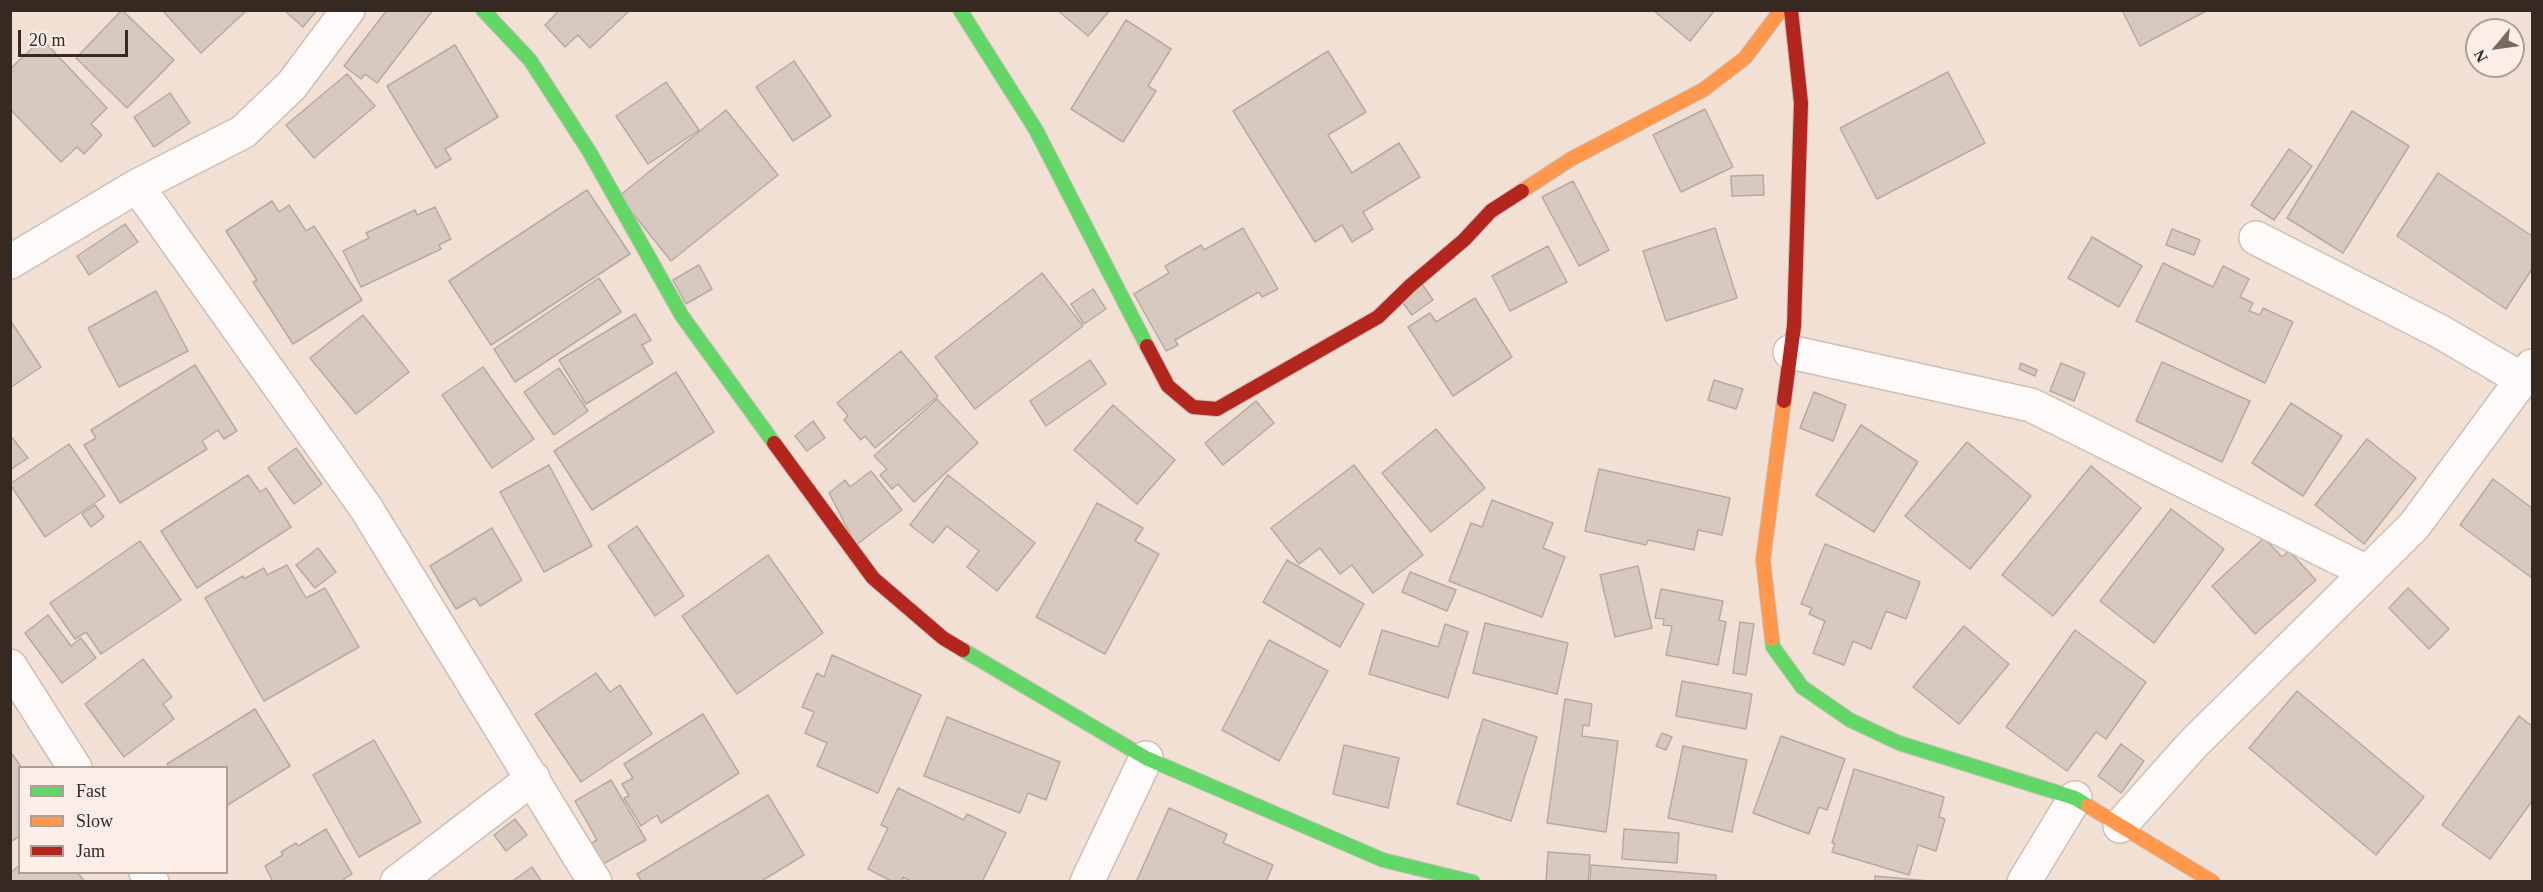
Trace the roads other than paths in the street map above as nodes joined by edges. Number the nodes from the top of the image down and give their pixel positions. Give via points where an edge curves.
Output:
1 (348, 10) edge
2 (483, 10) edge
3 (960, 10) edge
4 (1780, 10) edge
5 (1791, 10) edge
6 (137, 186) junction
7 (2256, 238) dead end
8 (10, 262) edge
9 (1790, 352) junction
10 (2528, 373) edge
11 (2367, 572) junction
12 (10, 666) edge
13 (1146, 758) junction
14 (74, 766) edge
15 (532, 778) junction
16 (2075, 798) junction
17 (2120, 826) junction
18 (397, 882) edge
19 (595, 882) edge
20 (1087, 882) edge
21 (1473, 882) edge
22 (2024, 882) edge
23 (2213, 882) edge

1 - 6 street via 292,85 243,132
2 - 13 street via 530,60 589,151 682,316 873,578 943,638
3 - 4 street via 1036,130 1168,386 1193,407 1217,409 1378,317 1501,204 1571,159 1703,90 1745,58
5 - 9 street via 1801,103
6 - 8 street
6 - 15 street via 366,508
7 - 10 street
9 - 11 street via 2031,405
9 - 16 street via 1763,560 1773,647 1802,687 1850,720 1899,743
10 - 11 street via 2414,526
11 - 17 street via 2193,744
12 - 14 street
13 - 20 street
13 - 21 street via 1383,860
15 - 18 street
15 - 19 street
16 - 17 street
16 - 22 street
17 - 23 street

